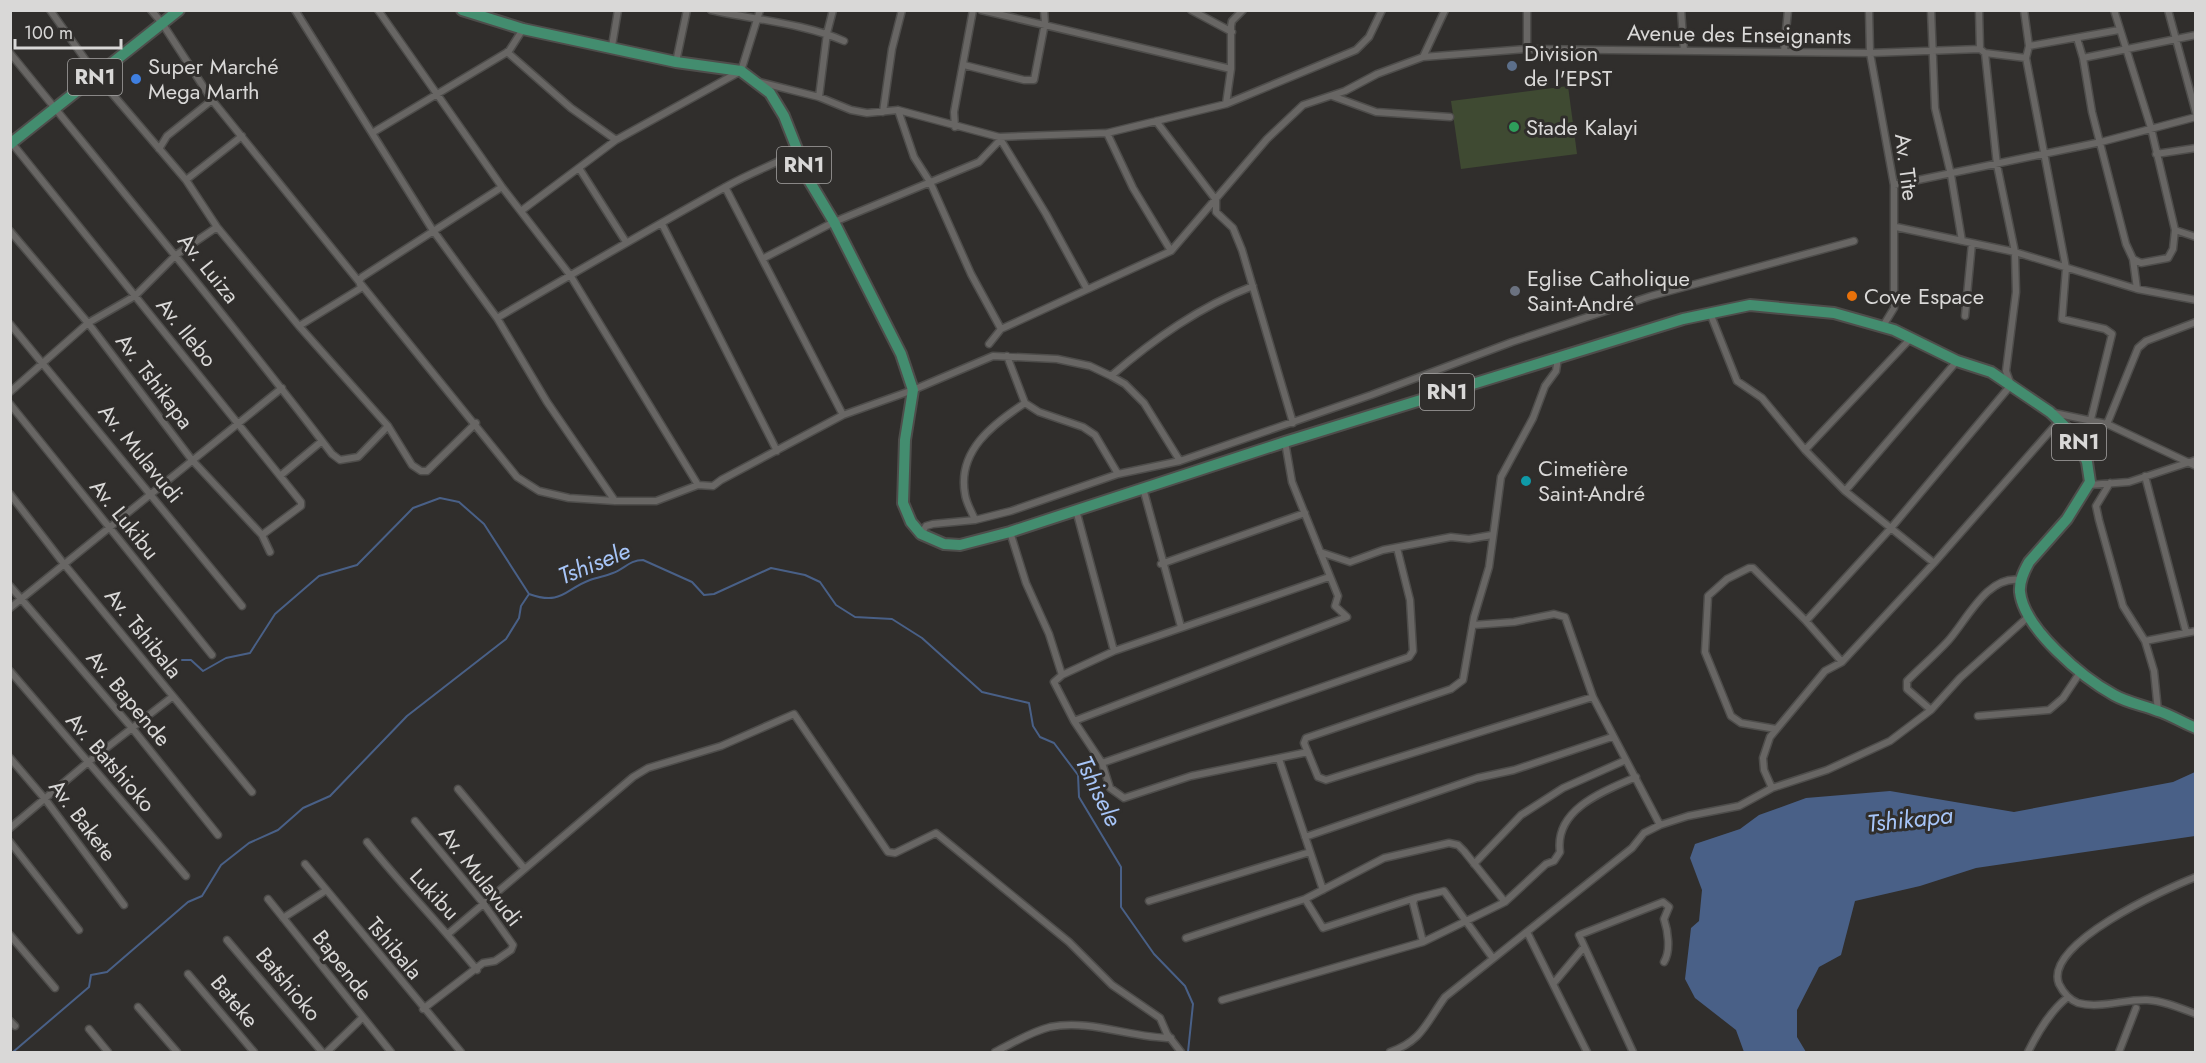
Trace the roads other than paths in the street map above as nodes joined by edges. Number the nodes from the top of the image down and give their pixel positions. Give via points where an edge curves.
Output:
1 (50, 10) edge
2 (151, 10) edge
3 (179, 10) edge
4 (295, 10) edge
5 (378, 10) edge
6 (462, 10) edge
7 (618, 10) edge
8 (687, 10) edge
9 (711, 10) edge
10 (760, 10) edge
11 (833, 10) edge
12 (902, 10) edge
13 (973, 10) edge
14 (981, 10) edge
15 (1044, 10) edge
16 (1191, 10) edge
17 (1243, 10) edge
18 (1382, 10) edge
19 (1444, 10) edge
20 (1527, 10) edge
21 (1682, 10) edge
22 (1788, 10) edge
23 (1869, 10) edge
24 (1930, 10) edge
25 (1979, 10) edge
26 (2024, 10) edge
27 (2114, 10) edge
28 (2168, 10) edge
29 (756, 20) junction
30 (162, 23) junction
31 (1045, 23) junction
32 (523, 28) junction
33 (2119, 30) junction
34 (1232, 32) junction
35 (827, 33) junction
36 (2196, 35) edge
37 (2077, 38) junction
38 (2175, 39) junction
39 (844, 41) dead end
40 (612, 46) junction
41 (2029, 46) junction
42 (1527, 48) junction
43 (1933, 50) junction
44 (1684, 51) junction
45 (1784, 51) junction
46 (1982, 51) junction
47 (2125, 51) junction
48 (507, 52) junction
49 (10, 53) edge
50 (1868, 53) junction
51 (1424, 57) junction
52 (2026, 58) junction
53 (2083, 58) junction
54 (676, 62) junction
55 (964, 64) junction
56 (1231, 69) junction
57 (741, 71) junction
58 (97, 76) junction
59 (753, 79) junction
60 (436, 92) junction
61 (1331, 96) junction
62 (819, 97) junction
63 (212, 100) junction
64 (1226, 104) junction
65 (54, 108) junction
66 (898, 110) junction
67 (883, 112) junction
68 (2196, 115) edge
69 (1450, 117) dead end
70 (1156, 121) junction
71 (955, 127) junction
72 (2151, 129) junction
73 (372, 133) junction
74 (1107, 133) junction
75 (242, 136) junction
76 (1000, 138) junction
77 (616, 140) junction
78 (2101, 142) junction
79 (11, 143) edge
80 (2196, 148) edge
81 (159, 149) junction
82 (800, 151) junction
83 (2044, 154) junction
84 (2156, 154) junction
85 (1997, 165) junction
86 (579, 168) junction
87 (1951, 175) junction
88 (186, 180) junction
89 (930, 182) junction
90 (1894, 185) junction
91 (502, 187) junction
92 (725, 187) junction
93 (1216, 200) junction
94 (521, 211) junction
95 (834, 222) junction
96 (662, 224) junction
97 (217, 227) junction
98 (1896, 227) junction
99 (432, 229) junction
100 (2175, 230) junction
101 (10, 231) edge
102 (2196, 237) edge
103 (1854, 241) dead end
104 (1962, 241) junction
105 (626, 242) junction
106 (1972, 243) junction
107 (1171, 251) junction
108 (2015, 253) junction
109 (176, 255) junction
110 (764, 258) junction
111 (2133, 259) junction
112 (2066, 268) junction
113 (570, 275) junction
114 (1253, 286) junction
115 (361, 288) junction
116 (1087, 289) junction
117 (2137, 289) junction
118 (135, 296) junction
119 (2196, 300) edge
120 (1710, 313) junction
121 (1965, 316) dead end
122 (497, 318) junction
123 (2196, 322) edge
124 (88, 323) junction
125 (10, 324) edge
126 (299, 326) junction
127 (1883, 326) junction
128 (1001, 329) junction
129 (1911, 338) junction
130 (989, 344) dead end
131 (1007, 356) junction
132 (1558, 357) junction
133 (1957, 361) junction
134 (42, 362) junction
135 (1110, 376) junction
136 (2010, 385) junction
137 (282, 388) junction
138 (914, 390) junction
139 (10, 392) edge
140 (10, 404) edge
141 (1025, 404) junction
142 (2050, 412) junction
143 (843, 415) junction
144 (2091, 419) junction
145 (2059, 421) junction
146 (476, 423) junction
147 (1293, 423) junction
148 (2107, 424) junction
149 (239, 426) junction
150 (388, 426) junction
151 (322, 441) junction
152 (1285, 442) junction
153 (1805, 450) junction
154 (777, 451) junction
155 (192, 460) junction
156 (1180, 460) junction
157 (2192, 461) edge
158 (2196, 466) edge
159 (1118, 474) junction
160 (280, 476) junction
161 (2145, 476) junction
162 (2110, 483) junction
163 (698, 485) junction
164 (2089, 485) junction
165 (1142, 488) junction
166 (1845, 491) junction
167 (150, 493) junction
168 (10, 494) edge
169 (615, 501) junction
170 (1076, 509) junction
171 (1305, 513) junction
172 (975, 520) junction
173 (109, 528) junction
174 (1891, 528) junction
175 (1010, 532) junction
176 (921, 534) junction
177 (262, 535) junction
178 (1492, 535) junction
179 (1397, 548) junction
180 (270, 552) dead end
181 (1320, 552) junction
182 (1934, 563) junction
183 (64, 564) junction
184 (1161, 564) junction
185 (1329, 577) junction
186 (2020, 580) junction
187 (10, 586) edge
188 (21, 599) junction
189 (242, 606) dead end
190 (10, 608) edge
191 (2028, 616) junction
192 (1806, 621) junction
193 (1473, 625) junction
194 (1180, 627) junction
195 (2196, 631) edge
196 (2186, 632) junction
197 (2145, 641) junction
198 (1114, 651) junction
199 (212, 656) dead end
200 (1842, 662) junction
201 (10, 671) edge
202 (2081, 671) junction
203 (1062, 675) junction
204 (172, 697) junction
205 (1593, 697) junction
206 (1930, 710) junction
207 (2158, 711) junction
208 (1978, 716) dead end
209 (1074, 721) junction
210 (132, 728) junction
211 (2196, 728) edge
212 (1776, 729) junction
213 (1612, 737) junction
214 (1308, 752) junction
215 (10, 758) edge
216 (1279, 759) junction
217 (1626, 760) junction
218 (87, 763) junction
219 (1102, 763) junction
220 (1636, 777) junction
221 (1772, 788) junction
222 (458, 789) dead end
223 (252, 792) dead end
224 (45, 799) junction
225 (415, 821) dead end
226 (1660, 825) junction
227 (10, 828) edge
228 (218, 835) dead end
229 (1305, 837) junction
230 (10, 842) edge
231 (367, 842) dead end
232 (1310, 852) junction
233 (305, 864) dead end
234 (1474, 864) junction
235 (524, 868) junction
236 (186, 876) dead end
237 (2196, 878) edge
238 (1323, 890) junction
239 (325, 891) junction
240 (1415, 898) junction
241 (268, 899) dead end
242 (1305, 899) junction
243 (1149, 901) dead end
244 (1505, 902) junction
245 (483, 903) junction
246 (124, 905) dead end
247 (283, 918) junction
248 (1466, 923) junction
249 (80, 930) dead end
250 (1527, 932) junction
251 (448, 933) junction
252 (10, 935) edge
253 (1186, 938) dead end
254 (227, 940) dead end
255 (1423, 942) junction
256 (1584, 947) junction
257 (1492, 957) junction
258 (1664, 962) dead end
259 (477, 970) junction
260 (188, 974) dead end
261 (1553, 984) junction
262 (55, 988) dead end
263 (2068, 997) junction
264 (1222, 1000) dead end
265 (138, 1007) dead end
266 (2136, 1008) dead end
267 (423, 1009) junction
268 (2196, 1014) edge
269 (362, 1018) junction
270 (89, 1029) dead end
271 (1172, 1038) junction
272 (1408, 1049) edge
273 (108, 1053) edge
274 (177, 1053) edge
275 (254, 1053) edge
276 (322, 1053) edge
277 (327, 1053) edge
278 (391, 1053) edge
279 (461, 1053) edge
280 (995, 1053) edge
281 (1181, 1053) edge
282 (1390, 1053) edge
283 (1587, 1053) edge
284 (1633, 1053) edge
285 (2028, 1053) edge
286 (2119, 1053) edge

1 - 58 street
2 - 30 street
3 - 30 highway, RN1
4 - 73 street
5 - 60 street
6 - 32 highway, RN1
7 - 40 street
8 - 54 street
9 - 29 street
10 - 29 street
11 - 35 street
12 - 67 street
13 - 55 street
14 - 31 street
15 - 31 street
16 - 34 street
17 - 34 street via 1232,21
18 - 64 street via 1369,37 1356,50
19 - 51 street
20 - 42 street
21 - 44 street
22 - 45 street
23 - 50 street, Av. Tite
24 - 43 street
25 - 46 street
26 - 41 street
27 - 33 street
28 - 38 street
29 - 35 street
29 - 57 street
30 - 58 highway, RN1
30 - 63 street
31 - 55 street via 1034,80
31 - 56 street
32 - 40 highway, RN1
32 - 48 street
33 - 37 street
33 - 47 street
34 - 56 street
35 - 39 street
35 - 62 street
36 - 38 street
37 - 41 street
37 - 53 street
38 - 47 street
38 - 68 street
40 - 54 highway, RN1
41 - 52 street
42 - 44 street, Avenue des Enseignants
42 - 51 street, Avenue des Enseignants
43 - 46 street, Avenue des Enseignants
43 - 50 street, Avenue des Enseignants
43 - 87 street via 1935,108
44 - 45 street, Avenue des Enseignants
45 - 50 street, Avenue des Enseignants
46 - 52 street, Avenue des Enseignants
46 - 85 street
47 - 53 street
47 - 72 street
48 - 60 street
48 - 77 street via 571,108
49 - 65 street, Av. Luiza
50 - 90 street, Av. Tite
51 - 61 street, Avenue des Enseignants
52 - 83 street
53 - 78 street
54 - 57 highway, RN1
55 - 71 street via 954,112
56 - 64 street
57 - 59 highway, RN1
57 - 77 street
58 - 65 highway, RN1
58 - 81 street
59 - 62 street
59 - 82 highway, RN1 via 777,103
60 - 73 street
60 - 91 street
61 - 69 street via 1376,112
61 - 93 street, Avenue des Enseignants via 1303,105 1267,139
62 - 67 street via 851,110
63 - 75 street
63 - 81 street via 167,136
64 - 70 street
65 - 79 highway, RN1
65 - 109 street, Av. Luiza
66 - 67 street
66 - 71 street
66 - 89 street via 914,157
68 - 72 street
70 - 74 street
70 - 93 street
71 - 76 street
72 - 78 street
72 - 84 street
73 - 99 street
74 - 76 street
74 - 107 street via 1133,188
75 - 88 street
75 - 115 street
76 - 89 street via 978,162
76 - 116 street
77 - 86 street
78 - 83 street
78 - 111 street
79 - 118 street, Av. Ilebo
80 - 84 street
81 - 88 street
82 - 92 street
82 - 95 highway, RN1 via 810,182
83 - 85 street
83 - 112 street
84 - 100 street
85 - 87 street
85 - 108 street
86 - 94 street
86 - 105 street
87 - 90 street
87 - 104 street
88 - 97 street
89 - 95 street
89 - 128 street
90 - 98 street, Av. Tite
91 - 94 street
91 - 99 street
92 - 96 street
92 - 110 street
93 - 107 street, Avenue des Enseignants
93 - 114 street via 1216,212 1233,228
94 - 113 street
95 - 110 street
95 - 138 highway, RN1 via 901,354
96 - 105 street
96 - 154 street
97 - 109 street
97 - 126 street
98 - 104 street
98 - 127 street, Av. Tite via 1894,308
99 - 115 street via 362,277
99 - 122 street
100 - 102 street
100 - 111 street via 2168,258 2141,263
101 - 124 street, Av. Tshikapa
103 - 147 street via 1651,296 1512,342
104 - 106 street
105 - 113 street
106 - 108 street
106 - 121 street
107 - 116 street, Avenue des Enseignants
108 - 112 street
108 - 136 street via 2016,292 2006,371
109 - 118 street
109 - 137 street, Av. Luiza
110 - 143 street
111 - 117 street
112 - 117 street
112 - 144 street via 2064,321 2112,334
113 - 122 street
113 - 163 street
114 - 135 street via 1175,326
114 - 147 street
115 - 126 street
115 - 146 street
116 - 128 street, Avenue des Enseignants
117 - 119 street
118 - 124 street
118 - 149 street, Av. Ilebo
120 - 127 highway, RN1 via 1750,305 1782,307 1834,313
120 - 132 highway, RN1
120 - 153 street via 1737,381 1762,398
122 - 169 street via 547,402
123 - 148 street via 2146,341 2138,348
124 - 134 street
124 - 155 street, Av. Tshikapa
125 - 134 street, Av. Mulavudi
126 - 150 street
127 - 129 highway, RN1
128 - 130 street, Avenue des Enseignants
129 - 133 highway, RN1
129 - 153 street
131 - 135 street via 1057,359 1090,366
131 - 138 street via 993,356
131 - 141 street
132 - 152 highway, RN1
132 - 178 street via 1556,371 1501,477
133 - 136 highway, RN1 via 1991,372
133 - 166 street
134 - 139 street
134 - 167 street, Av. Mulavudi
135 - 156 street via 1144,402
136 - 142 highway, RN1
136 - 174 street
137 - 149 street
137 - 151 street, Av. Luiza
138 - 143 street
138 - 176 highway via 905,440 903,503
140 - 173 street, Av. Lukibu
141 - 159 street via 1095,435
141 - 172 street via 990,428 973,447 964,473 965,494
142 - 144 street
142 - 145 highway, RN1
143 - 154 street
144 - 148 street
145 - 164 highway, RN1 via 2077,438 2087,462
145 - 182 street
146 - 150 street via 434,466 421,471 412,465
146 - 169 street via 516,477 527,485 569,498
147 - 156 street
148 - 157 street
149 - 155 street
149 - 160 street, Av. Ilebo
150 - 151 street, Av. Luiza via 358,457 348,460 340,460
151 - 160 street
152 - 165 highway, RN1
152 - 171 street via 1290,475
153 - 166 street
154 - 163 street via 713,486
155 - 167 street
155 - 177 street, Av. Tshikapa
156 - 159 street
157 - 158 street
157 - 161 street
159 - 172 street
160 - 177 street, Av. Ilebo via 302,504
161 - 162 street via 2123,484
161 - 196 street
162 - 164 street
162 - 197 street via 2096,506 2099,520 2123,606
163 - 169 street via 656,501
164 - 186 highway, RN1 via 2067,519 2028,562
165 - 170 highway, RN1
165 - 184 street
166 - 174 street
167 - 173 street
167 - 189 street, Av. Mulavudi
168 - 183 street, Av. Tshibala
170 - 175 highway, RN1
170 - 198 street
171 - 181 street
171 - 184 street
172 - 176 street via 933,524
173 - 183 street
173 - 199 street, Av. Lukibu
174 - 182 street
174 - 192 street
175 - 176 highway, RN1 via 960,545 944,544
175 - 203 street
177 - 180 street, Av. Tshikapa
178 - 179 street via 1451,537
178 - 193 street via 1489,567
179 - 181 street via 1350,562
179 - 219 street via 1410,600 1413,651 1409,657
181 - 185 street
182 - 200 street
183 - 188 street
183 - 204 street, Av. Tshibala
184 - 194 street
185 - 194 street
185 - 209 street via 1338,596 1335,606 1347,617 1342,620
186 - 191 highway
186 - 206 street via 2010,579 1997,585 1979,601 1948,641 1907,681 1907,689
187 - 188 street, Av. Bapende
188 - 190 street
188 - 210 street, Av. Bapende
191 - 202 highway
191 - 206 street
192 - 200 street
192 - 212 street via 1753,568 1727,579 1708,596 1705,652 1731,716 1741,723
193 - 205 street via 1562,614
193 - 214 street via 1458,686 1306,738
194 - 198 street
195 - 196 street
196 - 197 street
197 - 207 street via 2154,671
198 - 203 street
200 - 212 street via 1825,672
201 - 218 street, Av. Batshioko
202 - 207 highway via 2116,696
202 - 208 street via 2063,698 2049,710
203 - 209 street via 1055,686
204 - 210 street
204 - 223 street, Av. Tshibala
205 - 213 street
205 - 214 street via 1326,780 1318,777
206 - 221 street via 1890,741 1827,770
207 - 211 highway
209 - 219 street
210 - 218 street
210 - 228 street, Av. Bapende
212 - 221 street via 1763,758
213 - 217 street
213 - 229 street
214 - 216 street
215 - 224 street, Av. Bakete
216 - 219 street via 1191,776 1124,798 1110,788
216 - 229 street
217 - 220 street
217 - 234 street via 1563,788 1521,815
218 - 224 street
218 - 236 street, Av. Batshioko
220 - 226 street
220 - 244 street via 1580,805 1559,840 1560,852 1554,861
221 - 226 street via 1739,806
222 - 235 street
224 - 227 street
224 - 246 street, Av. Bakete
225 - 245 street, Av. Mulavudi
226 - 250 street via 1644,833 1632,848
229 - 232 street
230 - 249 street
231 - 251 street, Lukibu via 404,889
232 - 238 street
232 - 243 street
233 - 239 street, Tshibala
234 - 238 street via 1458,845 1449,843 1384,858
234 - 244 street
235 - 245 street
235 - 271 street via 648,768 721,746 794,714 888,852 895,853 936,833 1069,942 1112,985 1160,1018
237 - 263 street via 2108,922 2076,943 2061,960 2057,972
238 - 242 street
239 - 247 street
239 - 267 street, Tshibala
240 - 242 street via 1323,928
240 - 248 street via 1444,891
240 - 255 street
241 - 247 street, Bapende
242 - 253 street
244 - 248 street
245 - 251 street
245 - 259 street, Av. Mulavudi via 513,947
247 - 269 street, Bapende
248 - 255 street
248 - 257 street
250 - 257 street
250 - 261 street
251 - 259 street, Lukibu
252 - 262 street
254 - 276 street, Batshioko
255 - 264 street
256 - 258 street via 1579,935 1663,902 1668,907 1664,919 1668,956
256 - 261 street
256 - 284 street
257 - 272 street via 1445,997
259 - 267 street
260 - 275 street, Bateke
261 - 283 street
263 - 268 street via 2091,1005 2146,1000
263 - 285 street via 2043,1024
265 - 274 street
266 - 286 street
267 - 279 street, Tshibala
269 - 277 street
269 - 278 street, Bapende
270 - 273 street
271 - 280 street via 1141,1037 1096,1028 1052,1027 1030,1033
271 - 281 street
272 - 282 street

